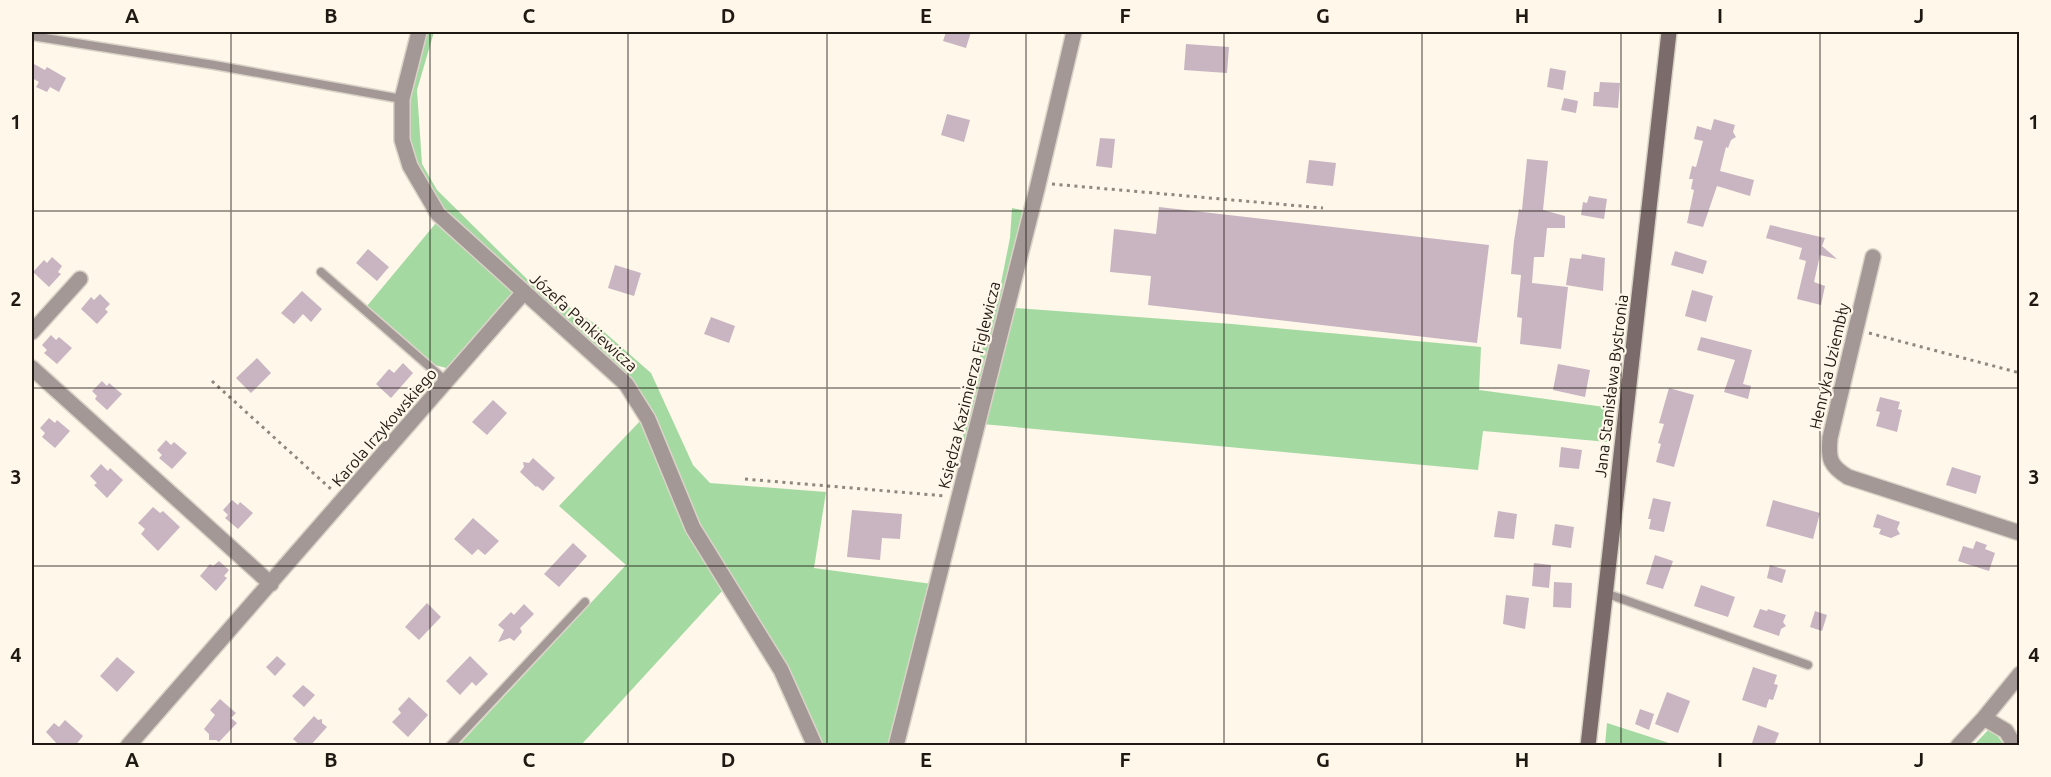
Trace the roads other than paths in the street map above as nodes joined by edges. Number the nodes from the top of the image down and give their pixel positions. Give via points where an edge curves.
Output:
1 (419, 32) edge
2 (1074, 32) edge
3 (1669, 32) edge
4 (32, 36) edge
5 (402, 99) junction
6 (1873, 257) dead end
7 (321, 272) dead end
8 (80, 279) dead end
9 (524, 292) junction
10 (32, 332) edge
11 (32, 368) edge
12 (447, 382) junction
13 (2019, 532) edge
14 (271, 584) junction
15 (1605, 592) junction
16 (585, 602) dead end
17 (1808, 665) dead end
18 (2019, 674) edge
19 (1984, 718) junction
20 (128, 746) edge
21 (450, 746) edge
22 (815, 746) edge
23 (896, 746) edge
24 (1588, 746) edge
25 (1958, 746) edge
26 (2015, 746) edge

1 - 5 street, Józefa Pankiewicza
2 - 23 street, Księdza Kazimierza Figlewicza
3 - 15 street, Jana Stanisława Bystronia
4 - 5 lane
5 - 9 street, Józefa Pankiewicza via 402,140 410,166 438,214
6 - 13 street, Henryka Uziembły via 1830,438 1829,455 1835,469 1848,477
7 - 12 lane
8 - 10 street
9 - 12 street, Karola Irzykowskiego
9 - 22 street, Józefa Pankiewicza via 626,384 648,419 693,528 781,670
11 - 14 street
12 - 14 street, Karola Irzykowskiego
14 - 20 street, Karola Irzykowskiego
15 - 17 lane
15 - 24 street, Jana Stanisława Bystronia
16 - 21 lane
18 - 19 street
19 - 25 street
19 - 26 street via 2006,731

